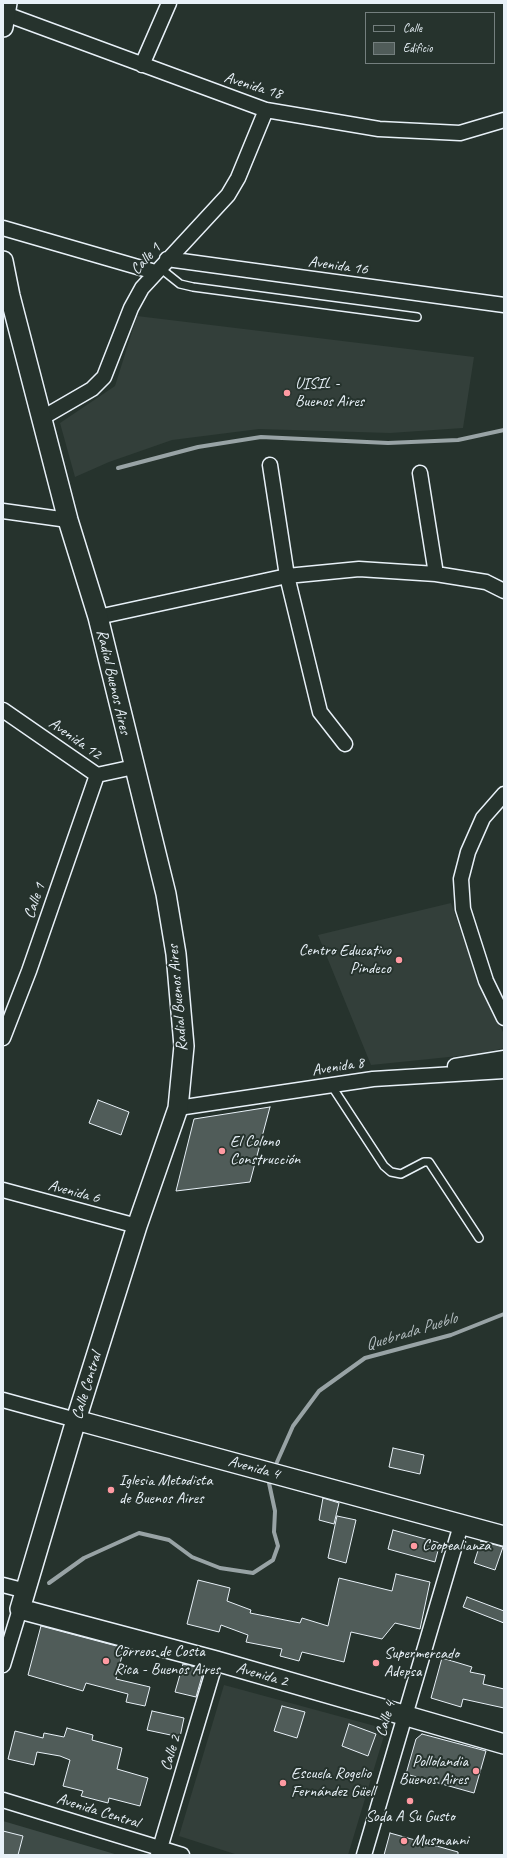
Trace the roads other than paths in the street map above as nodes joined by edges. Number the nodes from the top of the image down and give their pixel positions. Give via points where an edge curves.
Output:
1 (169, 3) edge
2 (4, 14) edge
3 (142, 64) junction
4 (266, 110) junction
5 (504, 120) edge
6 (3, 228) edge
7 (3, 262) edge
8 (161, 266) junction
9 (504, 305) edge
10 (417, 317) dead end
11 (42, 418) junction
12 (270, 465) dead end
13 (420, 473) dead end
14 (3, 511) edge
15 (68, 520) junction
16 (436, 574) junction
17 (287, 576) junction
18 (504, 592) edge
19 (98, 617) junction
20 (3, 710) edge
21 (345, 744) dead end
22 (134, 767) junction
23 (97, 775) junction
24 (504, 794) edge
25 (504, 1018) edge
26 (3, 1038) edge
27 (504, 1058) edge
28 (504, 1071) edge
29 (374, 1079) junction
30 (331, 1085) junction
31 (178, 1108) junction
32 (3, 1190) edge
33 (137, 1226) junction
34 (479, 1238) dead end
35 (3, 1400) edge
36 (76, 1420) junction
37 (461, 1525) junction
38 (504, 1536) edge
39 (3, 1585) edge
40 (26, 1591) junction
41 (20, 1609) junction
42 (216, 1661) junction
43 (3, 1665) edge
44 (404, 1716) junction
45 (504, 1744) edge
46 (3, 1800) edge
47 (159, 1852) edge
48 (182, 1855) edge
49 (364, 1855) edge

1 - 3 street
2 - 3 street, Avenida 18
3 - 4 street, Avenida 18
4 - 5 street, Avenida 18 via 379,129 460,133
4 - 8 street, Calle 1 via 238,178 228,194
6 - 8 street, Avenida 16
7 - 11 main road, Radial Buenos Aires
8 - 9 street, Avenida 16
8 - 10 lane via 180,284 193,287
8 - 11 street, Calle 1 via 142,288 131,308 104,377 92,388
11 - 15 main road, Radial Buenos Aires
12 - 17 street
13 - 16 street
14 - 15 street
15 - 19 main road, Radial Buenos Aires
16 - 17 street via 359,569
16 - 18 street via 486,582
17 - 19 street
17 - 21 street via 320,712
19 - 22 main road, Radial Buenos Aires
20 - 23 street, Avenida 12
22 - 23 street, Avenida 12
22 - 31 main road, Radial Buenos Aires via 166,894 176,954 184,1046
23 - 26 street, Calle 1
24 - 25 street via 483,818 468,852 461,879 466,916 486,981
27 - 29 street
28 - 29 street, Avenida 8
29 - 30 street, Avenida 8
30 - 31 street, Avenida 8
30 - 34 lane via 384,1166 391,1172 401,1174 429,1162
31 - 33 main road, Calle Central
32 - 33 street, Avenida 6
33 - 36 main road, Calle Central
35 - 36 street, Avenida 4
36 - 37 main road, Avenida 4
36 - 40 main road, Calle Central
37 - 38 main road, Avenida 4
37 - 44 street, Calle 4
39 - 40 street
40 - 41 main road, Calle Central
41 - 42 main road, Avenida 2
41 - 43 street, Calle Central
42 - 44 main road, Avenida 2
42 - 47 street, Calle 2
44 - 45 main road, Avenida 2
44 - 49 street, Calle 4
46 - 47 street, Avenida Central
47 - 48 street, Avenida Central

